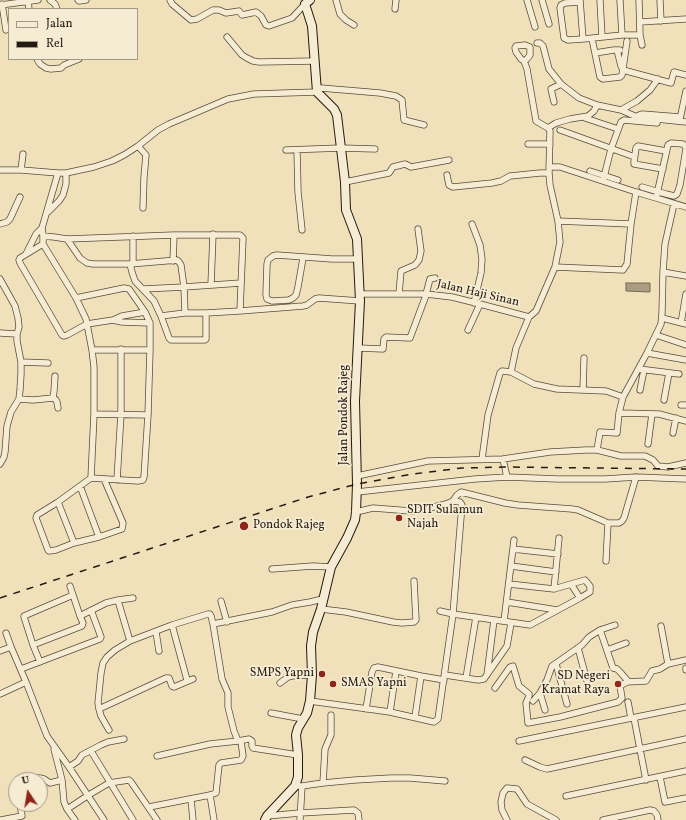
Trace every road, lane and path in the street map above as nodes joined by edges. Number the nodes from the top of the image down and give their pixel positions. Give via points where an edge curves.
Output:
1 (38, 0) edge
2 (50, 0) edge
3 (78, 0) edge
4 (86, 0) edge
5 (170, 0) edge
6 (336, 0) edge
7 (396, 0) edge
8 (527, 0) edge
9 (542, 0) edge
10 (600, 0) edge
11 (620, 0) edge
12 (639, 0) edge
13 (660, 0) edge
14 (28, 1) junction
15 (580, 1) edge
16 (307, 2) edge
17 (1, 5) edge
18 (29, 8) edge
19 (56, 8) edge
20 (395, 9) dead end
21 (686, 19) edge
22 (661, 21) junction
23 (640, 22) junction
24 (549, 24) dead end
25 (354, 25) dead end
26 (535, 27) dead end
27 (5, 31) edge
28 (622, 35) junction
29 (640, 35) junction
30 (227, 37) dead end
31 (602, 37) junction
32 (583, 39) junction
33 (592, 39) dead end
34 (627, 41) dead end
35 (537, 43) dead end
36 (642, 45) dead end
37 (617, 50) junction
38 (626, 51) junction
39 (595, 53) junction
40 (37, 60) edge
41 (74, 60) edge
42 (315, 61) junction
43 (524, 61) dead end
44 (64, 62) edge
45 (623, 70) junction
46 (686, 75) edge
47 (658, 80) junction
48 (561, 84) junction
49 (317, 90) junction
50 (686, 91) edge
51 (554, 102) dead end
52 (597, 105) junction
53 (621, 110) junction
54 (585, 118) dead end
55 (680, 119) junction
56 (686, 122) edge
57 (662, 123) dead end
58 (424, 126) dead end
59 (548, 128) junction
60 (618, 129) junction
61 (560, 130) dead end
62 (528, 144) dead end
63 (550, 144) junction
64 (138, 146) junction
65 (341, 148) junction
66 (686, 148) edge
67 (375, 149) dead end
68 (611, 149) junction
69 (286, 150) dead end
70 (297, 150) junction
71 (666, 151) junction
72 (23, 154) dead end
73 (632, 156) dead end
74 (449, 160) dead end
75 (663, 169) junction
76 (0, 170) edge
77 (21, 170) junction
78 (549, 170) junction
79 (590, 171) dead end
80 (58, 173) junction
81 (66, 173) junction
82 (447, 175) dead end
83 (604, 178) junction
84 (618, 180) dead end
85 (345, 182) junction
86 (642, 187) dead end
87 (636, 192) junction
88 (657, 195) junction
89 (20, 197) dead end
90 (674, 204) junction
91 (686, 207) edge
92 (143, 208) dead end
93 (46, 214) junction
94 (558, 220) junction
95 (0, 224) edge
96 (472, 224) dead end
97 (631, 224) junction
98 (42, 228) junction
99 (418, 229) dead end
100 (302, 230) dead end
101 (213, 234) junction
102 (174, 235) junction
103 (42, 236) junction
104 (133, 236) junction
105 (67, 239) junction
106 (43, 244) junction
107 (26, 254) junction
108 (303, 258) junction
109 (358, 259) junction
110 (173, 261) junction
111 (132, 264) junction
112 (555, 267) junction
113 (663, 272) junction
114 (686, 276) edge
115 (435, 278) dead end
116 (0, 279) edge
117 (241, 283) junction
118 (211, 285) junction
119 (184, 287) junction
120 (143, 289) junction
121 (399, 294) junction
122 (426, 294) junction
123 (686, 294) edge
124 (360, 297) junction
125 (76, 298) junction
126 (477, 303) junction
127 (240, 311) junction
128 (145, 312) junction
129 (185, 313) junction
130 (206, 313) junction
131 (162, 316) junction
132 (529, 317) junction
133 (662, 318) junction
134 (113, 320) junction
135 (150, 323) junction
136 (684, 323) edge
137 (87, 324) junction
138 (468, 330) dead end
139 (0, 333) edge
140 (17, 334) junction
141 (656, 335) junction
142 (686, 345) edge
143 (358, 348) junction
144 (120, 349) junction
145 (92, 350) junction
146 (150, 350) junction
147 (647, 353) junction
148 (584, 358) dead end
149 (686, 360) edge
150 (21, 362) junction
151 (48, 363) dead end
152 (641, 369) junction
153 (511, 372) junction
154 (669, 373) junction
155 (679, 374) dead end
156 (55, 376) dead end
157 (583, 390) junction
158 (640, 390) dead end
159 (623, 397) junction
160 (53, 398) junction
161 (19, 399) junction
162 (664, 400) dead end
163 (58, 408) dead end
164 (619, 413) junction
165 (94, 414) junction
166 (121, 414) junction
167 (148, 414) junction
168 (652, 414) junction
169 (676, 418) junction
170 (686, 421) edge
171 (673, 433) dead end
172 (648, 444) dead end
173 (597, 450) junction
174 (482, 459) junction
175 (503, 459) junction
176 (686, 463) edge
177 (0, 464) edge
178 (357, 476) junction
179 (507, 477) junction
180 (636, 477) junction
181 (91, 478) junction
182 (686, 478) edge
183 (104, 479) junction
184 (117, 480) junction
185 (80, 486) junction
186 (357, 492) junction
187 (453, 501) junction
188 (58, 502) junction
189 (356, 512) junction
190 (608, 523) junction
191 (99, 536) junction
192 (560, 538) dead end
193 (514, 540) dead end
194 (74, 543) junction
195 (513, 549) junction
196 (558, 554) junction
197 (606, 561) dead end
198 (511, 566) junction
199 (331, 567) junction
200 (272, 569) dead end
201 (556, 572) junction
202 (414, 581) dead end
203 (509, 584) junction
204 (571, 584) junction
205 (70, 586) dead end
206 (554, 589) junction
207 (73, 595) junction
208 (133, 598) dead end
209 (580, 598) junction
210 (323, 599) junction
211 (221, 601) dead end
212 (506, 602) junction
213 (120, 604) dead end
214 (321, 609) junction
215 (91, 610) junction
216 (557, 610) junction
217 (440, 611) dead end
218 (453, 614) junction
219 (80, 616) junction
220 (476, 617) junction
221 (494, 620) junction
222 (504, 621) junction
223 (227, 622) junction
224 (511, 623) junction
225 (213, 624) junction
226 (172, 625) junction
227 (615, 625) dead end
228 (661, 626) dead end
229 (600, 630) junction
230 (156, 632) junction
231 (6, 633) dead end
232 (130, 641) junction
233 (626, 643) dead end
234 (33, 645) junction
235 (11, 647) junction
236 (578, 648) junction
237 (606, 650) junction
238 (0, 651) edge
239 (159, 651) dead end
240 (686, 660) edge
241 (40, 662) junction
242 (556, 664) junction
243 (668, 664) junction
244 (21, 669) junction
245 (396, 671) junction
246 (312, 675) junction
247 (421, 676) junction
248 (486, 676) junction
249 (444, 678) junction
250 (466, 678) junction
251 (26, 682) junction
252 (587, 682) dead end
253 (627, 682) junction
254 (280, 683) dead end
255 (495, 688) dead end
256 (540, 693) junction
257 (0, 694) edge
258 (310, 701) junction
259 (533, 701) dead end
260 (628, 702) dead end
261 (567, 704) dead end
262 (686, 707) edge
263 (99, 709) junction
264 (366, 709) junction
265 (545, 710) dead end
266 (390, 712) junction
267 (271, 713) dead end
268 (331, 715) dead end
269 (415, 717) junction
270 (632, 718) junction
271 (303, 719) junction
272 (109, 730) dead end
273 (124, 739) dead end
274 (686, 739) edge
275 (519, 740) dead end
276 (240, 741) junction
277 (53, 746) junction
278 (640, 749) junction
279 (91, 751) junction
280 (298, 755) junction
281 (156, 756) dead end
282 (524, 760) dead end
283 (69, 767) junction
284 (686, 771) edge
285 (660, 777) junction
286 (62, 780) junction
287 (646, 780) junction
288 (445, 781) dead end
289 (48, 782) edge
290 (323, 782) junction
291 (110, 783) junction
292 (298, 786) junction
293 (210, 795) junction
294 (88, 796) junction
295 (566, 796) dead end
296 (686, 798) edge
297 (191, 799) junction
298 (149, 807) junction
299 (67, 808) junction
300 (300, 813) junction
301 (23, 818) edge
302 (266, 818) edge
303 (1, 820) edge
304 (75, 820) edge
305 (104, 820) edge
306 (133, 820) edge
307 (157, 820) edge
308 (193, 820) edge
309 (214, 820) edge
310 (300, 820) edge
311 (359, 820) edge
312 (507, 820) edge
313 (556, 820) edge
314 (603, 820) edge
315 (658, 820) edge

1 - 14 street
2 - 19 street
3 - 4 street
5 - 16 street via 191,20 213,10 226,13 239,11 242,14 256,12 269,26 292,18
6 - 25 street via 340,14
7 - 20 street
8 - 26 street
9 - 24 street
10 - 31 street
11 - 28 street
12 - 23 street
13 - 22 street
14 - 17 street
14 - 18 street
15 - 32 street
15 - 32 street via 565,3 560,8 564,38
16 - 42 main road
17 - 27 street
21 - 22 street
22 - 23 street
23 - 29 street
28 - 29 street
28 - 31 street
29 - 36 street
30 - 42 street via 242,55 253,61
31 - 32 street
33 - 39 street
34 - 38 street
35 - 48 street via 543,46 549,69
37 - 38 street
37 - 39 street
37 - 45 street
38 - 45 street
39 - 45 street via 600,77 603,79 620,77
40 - 44 street via 51,70 61,68
41 - 44 street
42 - 49 main road
43 - 59 street via 536,121
45 - 47 street
46 - 47 street via 674,72 671,83
47 - 53 street via 637,101
48 - 51 street via 551,89
48 - 52 street via 579,98
49 - 58 street via 321,88 396,96 402,100 404,120
49 - 64 street via 254,94 228,99 158,130
49 - 65 main road, Jalan Pondok Rajeg via 337,115
50 - 55 street
52 - 53 street
52 - 59 street via 588,116 556,123
53 - 55 street via 637,117
54 - 60 street
55 - 56 street
57 - 60 street via 624,120
59 - 63 street, Jalan Haji Sinan
60 - 68 street
61 - 68 street
62 - 63 street
63 - 78 street, Jalan Haji Sinan
64 - 81 street via 112,161
64 - 92 street via 146,155
65 - 67 street
65 - 70 street
65 - 85 main road, Jalan Pondok Rajeg
66 - 71 street via 683,144 671,143
66 - 88 street via 677,194
68 - 73 street
68 - 83 street
69 - 70 street
70 - 100 street
71 - 75 street
71 - 75 street via 638,146 635,152 634,164
72 - 77 street
74 - 85 street via 411,167 404,164 393,167 389,173
75 - 88 street
76 - 77 street
77 - 80 street
78 - 82 street via 510,176 492,183 452,186 449,185
78 - 83 street via 560,167
78 - 94 street, Jalan Haji Sinan
79 - 83 street
80 - 81 street
80 - 93 street
81 - 93 street via 65,191
83 - 84 street
83 - 87 street
85 - 109 main road, Jalan Pondok Rajeg via 346,210 357,239
86 - 88 street
87 - 88 street
87 - 97 street
88 - 90 street
89 - 95 street via 10,219
90 - 91 street
90 - 113 street via 665,244
93 - 98 street
94 - 97 street
94 - 112 street, Jalan Haji Sinan via 560,242
96 - 126 street via 482,259
97 - 112 street via 627,264 623,270
98 - 103 street
98 - 107 street
99 - 121 street via 421,251 419,260 415,265 401,271
101 - 102 street
101 - 117 street via 240,235 243,238
101 - 118 street
102 - 104 street
102 - 110 street
103 - 105 street
103 - 106 street
104 - 105 street
104 - 111 street
105 - 111 street via 80,258 87,263
106 - 107 street
106 - 125 street
107 - 137 street via 20,258 20,263 62,335 67,335
108 - 108 street via 296,295 289,300 267,299 268,260 277,255
108 - 109 street
109 - 124 main road, Jalan Pondok Rajeg
110 - 111 street
110 - 119 street via 177,260 181,265
111 - 120 street via 132,272
112 - 132 street, Jalan Haji Sinan via 536,311
113 - 114 street
113 - 133 street
115 - 122 street via 430,279
116 - 140 street via 15,306 19,322
117 - 118 street
117 - 127 street
118 - 119 street
119 - 120 street
119 - 129 street
120 - 131 street via 154,301
121 - 122 street, Jalan Haji Sinan
121 - 124 street, Jalan Haji Sinan
122 - 126 street, Jalan Haji Sinan
122 - 143 street via 410,338 386,337 383,350
123 - 136 street
124 - 127 street, Jalan Haji Sinan via 319,298 304,306
124 - 143 main road, Jalan Pondok Rajeg
125 - 128 street via 126,288
125 - 137 street
126 - 132 street, Jalan Haji Sinan
126 - 138 street
127 - 130 street, Jalan Haji Sinan
128 - 134 street
128 - 135 street
129 - 130 street, Jalan Haji Sinan
129 - 131 street, Jalan Haji Sinan
130 - 131 street via 205,340 170,340
132 - 153 street via 516,348
133 - 136 street
133 - 141 street
134 - 135 street
134 - 137 street
135 - 146 street
137 - 145 street
139 - 140 street
140 - 150 street
141 - 142 street
141 - 147 street
143 - 178 main road, Jalan Pondok Rajeg via 355,401
144 - 145 street
144 - 146 street
144 - 166 street
145 - 165 street
146 - 167 street
147 - 149 street
147 - 152 street
148 - 157 street
150 - 151 street
150 - 161 street
152 - 154 street
152 - 158 street
152 - 159 street
153 - 157 street via 534,384 557,389
153 - 174 street via 500,373 488,415
154 - 155 street
154 - 162 street
156 - 160 street
157 - 159 street via 606,391
159 - 164 street
160 - 161 street
160 - 163 street
161 - 177 street via 11,412 4,457
164 - 168 street
164 - 173 street via 617,433 600,432
165 - 166 street
165 - 181 street
166 - 167 street
166 - 184 street
167 - 184 street via 143,480
168 - 169 street
168 - 172 street
169 - 170 street
169 - 171 street
173 - 175 street via 550,452
173 - 176 street via 620,456 645,456 658,466 668,467
174 - 175 street
174 - 178 street via 428,461
175 - 179 street
178 - 186 main road, Jalan Pondok Rajeg
179 - 180 street
179 - 186 street
180 - 182 street
180 - 190 street via 624,518 619,523
181 - 183 street
181 - 185 street
183 - 184 street
183 - 191 street via 123,525 120,530
185 - 188 street
185 - 191 street
186 - 189 main road, Jalan Pondok Rajeg
187 - 189 street via 421,510 373,508
187 - 190 street via 461,492 518,505 578,510
187 - 218 street via 462,505
188 - 194 street
188 - 194 street via 36,518 48,550 54,551
189 - 199 main road, Jalan Pondok Rajeg via 347,538
190 - 197 street
191 - 194 street
192 - 196 street
193 - 195 street
195 - 196 street
195 - 198 street
196 - 201 street
198 - 201 street
198 - 203 street
199 - 200 street
199 - 210 main road, Jalan Pondok Rajeg
201 - 206 street
202 - 214 street via 414,622 393,622
203 - 206 street
203 - 212 street
204 - 206 street
204 - 209 street
204 - 209 street via 585,580 590,586 590,592
205 - 207 street
207 - 219 street
207 - 234 street via 24,616
208 - 215 street via 106,603
209 - 216 street
210 - 214 main road, Jalan Pondok Rajeg
210 - 223 street
211 - 223 street
212 - 216 street
212 - 222 street
213 - 232 street
214 - 246 main road, Jalan Pondok Rajeg via 310,646
215 - 219 street
215 - 241 street via 100,639
216 - 224 street via 532,625
217 - 218 street
218 - 220 street
218 - 249 street
219 - 234 street via 82,626
220 - 221 street
220 - 250 street
221 - 222 street
221 - 248 street
222 - 224 street
223 - 225 street
224 - 248 street via 507,646
225 - 226 street via 208,614
225 - 276 street via 222,678 228,693 228,707 234,731
226 - 230 street
226 - 263 street via 190,680 174,687 169,678 166,678
227 - 229 street
228 - 243 street
229 - 236 street via 589,636
229 - 237 street
230 - 232 street
230 - 239 street
231 - 235 street
232 - 263 street via 115,650 103,663
233 - 237 street
234 - 241 street
235 - 238 street
235 - 244 street
236 - 242 street
236 - 252 street
237 - 253 street via 613,668 617,669
240 - 243 street
241 - 244 street
242 - 256 street via 552,666
242 - 261 street
243 - 253 street via 652,671 646,681
244 - 251 street
245 - 247 street
245 - 264 street via 374,668
245 - 266 street
246 - 254 street via 292,676
246 - 258 main road, Jalan Pondok Rajeg
247 - 249 street
247 - 269 street
248 - 250 street via 478,680
249 - 250 street
249 - 269 street via 438,719 434,722
251 - 257 street
251 - 277 street
253 - 255 street via 620,686 622,698 618,702 528,723 526,703 529,696 519,686 513,666
256 - 259 street
256 - 265 street
258 - 264 street
258 - 271 main road, Jalan Pondok Rajeg
260 - 270 street
262 - 270 street
263 - 272 street
264 - 266 street
266 - 269 street
267 - 271 street
268 - 290 street via 331,735 325,749
270 - 275 street
270 - 278 street
271 - 280 main road, Jalan Pondok Rajeg via 296,735
273 - 279 street via 108,742
274 - 278 street
276 - 280 street via 249,739 254,748
276 - 281 street via 210,744
276 - 293 street via 243,758 220,764 217,792
277 - 283 street
277 - 286 street
278 - 282 street via 547,768
278 - 287 street
279 - 283 street via 82,755
279 - 291 street
280 - 292 main road, Jalan Pondok Rajeg
283 - 294 street
284 - 285 street
285 - 287 street
285 - 296 street via 665,802
286 - 289 street
286 - 299 street
287 - 295 street
288 - 290 street via 391,778
290 - 292 street
291 - 294 street
291 - 298 street via 129,780
291 - 306 street
292 - 300 street
292 - 302 main road
293 - 297 street
293 - 309 street
294 - 299 street
294 - 305 street
297 - 298 street
297 - 308 street
298 - 307 street
299 - 304 street
300 - 302 street
300 - 310 street
300 - 311 street via 354,810 358,813
301 - 303 street
312 - 313 street via 501,802 507,788 517,789 527,804
314 - 315 street via 650,810 654,811

